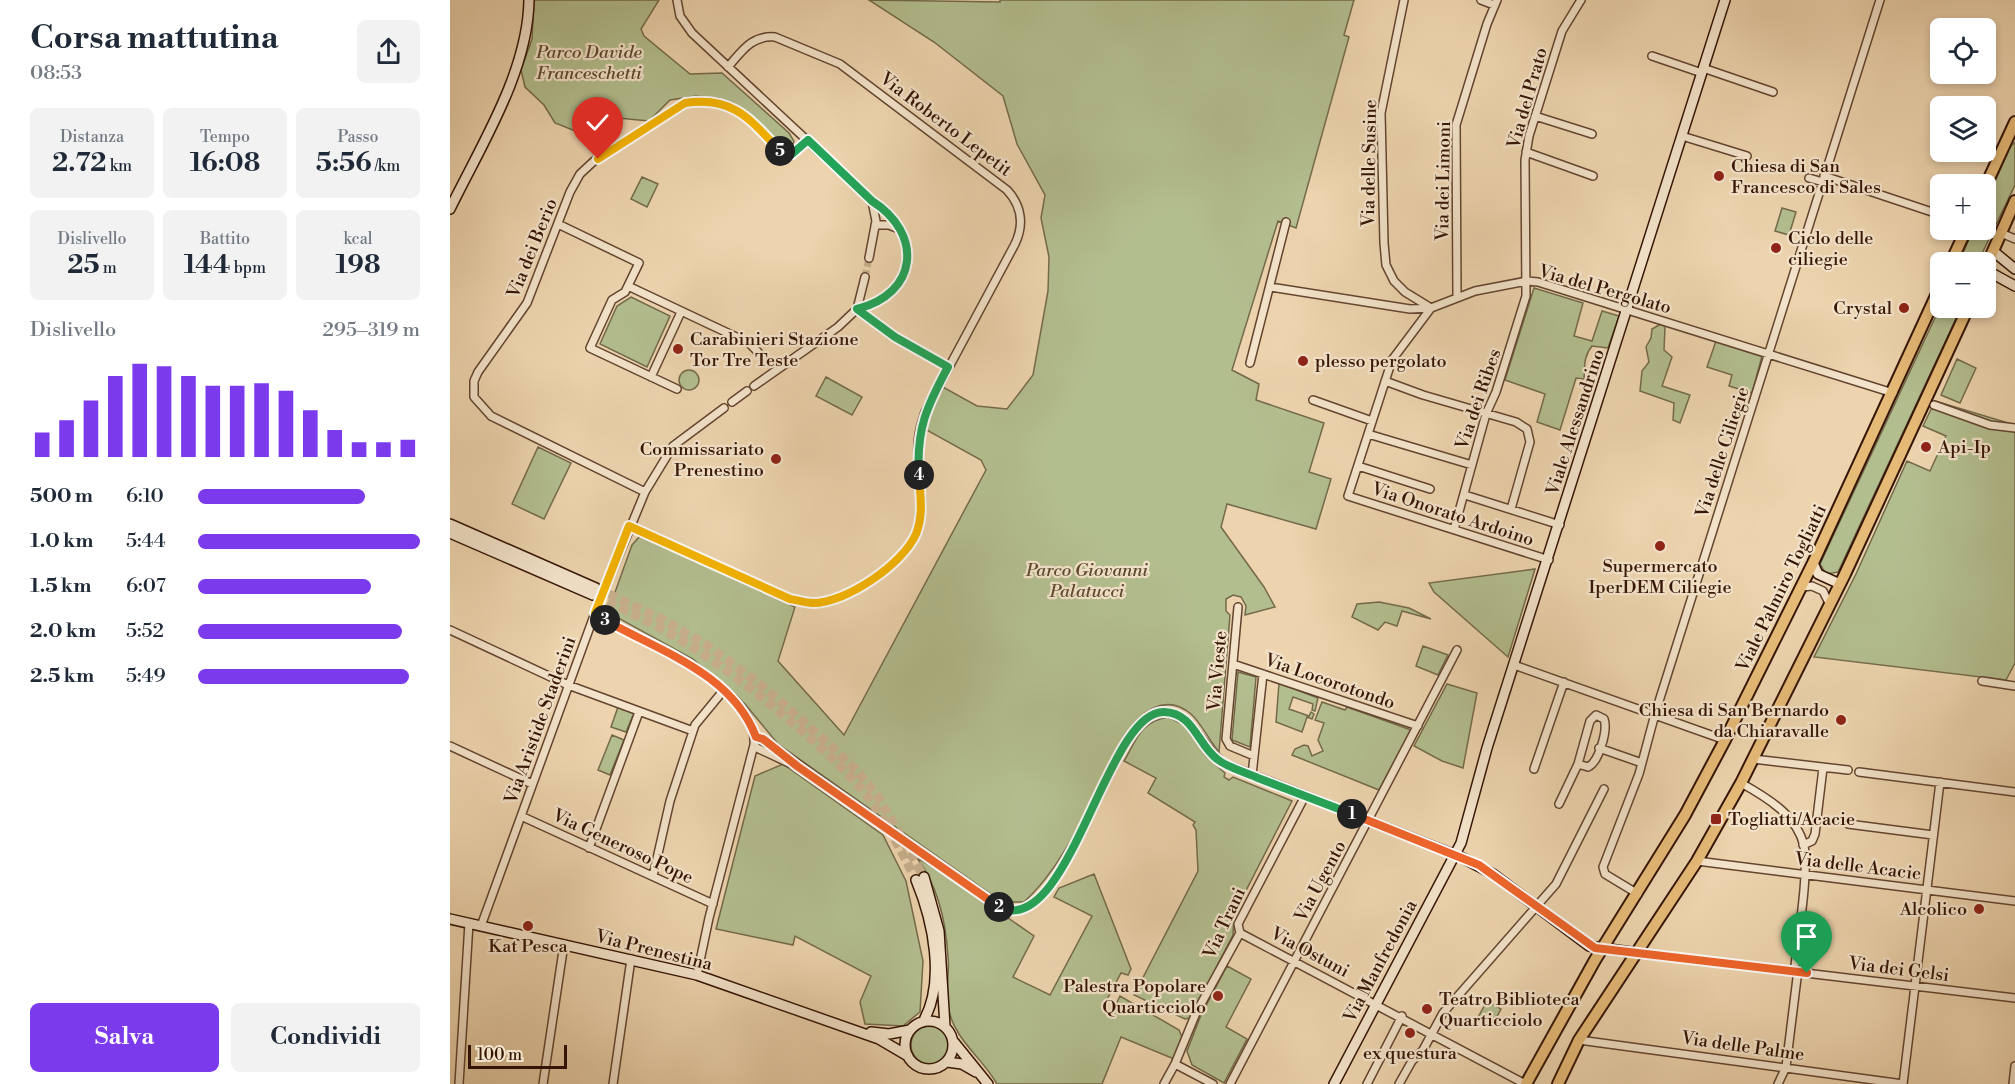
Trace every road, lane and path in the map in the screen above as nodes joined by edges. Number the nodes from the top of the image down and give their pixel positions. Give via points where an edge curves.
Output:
1 (529, 0) edge
2 (677, 0) edge
3 (1404, 0) edge
4 (1481, 0) edge
5 (1581, 0) edge
6 (1725, 0) edge
7 (1880, 0) edge
8 (1496, 2) edge
9 (1652, 56) dead end
10 (728, 67) junction
11 (1702, 70) junction
12 (1773, 92) dead end
13 (1535, 116) junction
14 (2015, 122) edge
15 (1592, 134) dead end
16 (1682, 136) junction
17 (808, 140) junction
18 (2011, 140) edge
19 (1526, 152) junction
20 (1747, 156) dead end
21 (1992, 174) edge
22 (1593, 176) dead end
23 (1809, 178) dead end
24 (1823, 179) junction
25 (872, 201) junction
26 (2015, 201) edge
27 (450, 209) edge
28 (1930, 212) edge
29 (1286, 222) dead end
30 (558, 224) junction
31 (875, 225) junction
32 (899, 229) junction
33 (2001, 233) junction
34 (2015, 239) edge
35 (1993, 251) joint
36 (869, 258) tunnel mouth
37 (2015, 270) edge
38 (1996, 274) edge
39 (865, 277) tunnel mouth
40 (1527, 281) junction
41 (628, 286) junction
42 (2015, 286) edge
43 (1270, 287) junction
44 (1457, 296) junction
45 (1431, 308) junction
46 (857, 309) junction
47 (1627, 310) junction
48 (1930, 310) edge
49 (681, 312) junction
50 (1963, 318) edge
51 (758, 352) dead end
52 (1770, 353) junction
53 (1250, 363) dead end
54 (948, 367) junction
55 (651, 377) junction
56 (1384, 381) junction
57 (754, 386) dead end
58 (676, 389) dead end
59 (747, 392) dead end
60 (1893, 393) junction
61 (1313, 400) dead end
62 (732, 402) dead end
63 (1934, 405) dead end
64 (724, 408) dead end
65 (1486, 414) junction
66 (1372, 421) junction
67 (2015, 428) edge
68 (1368, 434) junction
69 (1472, 465) junction
70 (1358, 466) junction
71 (1431, 489) dead end
72 (645, 492) junction
73 (1464, 495) junction
74 (1348, 496) joint
75 (1510, 509) junction
76 (450, 524) edge
77 (1560, 525) junction
78 (629, 526) junction
79 (1455, 526) dead end
80 (450, 532) edge
81 (1549, 560) junction
82 (1813, 563) junction
83 (1840, 584) junction
84 (1802, 587) junction
85 (1830, 605) junction
86 (1238, 607) dead end
87 (595, 613) junction
88 (450, 630) edge
89 (1457, 650) dead end
90 (1233, 664) junction
91 (1514, 665) junction
92 (1263, 674) junction
93 (1982, 681) dead end
94 (1564, 682) junction
95 (568, 685) junction
96 (2015, 686) edge
97 (723, 691) junction
98 (639, 712) junction
99 (1655, 714) junction
100 (1418, 726) junction
101 (693, 731) junction
102 (1725, 740) junction
103 (755, 741) junction
104 (450, 746) edge
105 (773, 748) junction
106 (1599, 748) junction
107 (771, 756) junction
108 (1254, 756) junction
109 (1758, 759) junction
110 (1642, 763) junction
111 (1578, 764) junction
112 (797, 766) junction
113 (1823, 768) junction
114 (1534, 769) dead end
115 (1848, 770) dead end
116 (1859, 772) dead end
117 (1252, 775) junction
118 (1940, 782) junction
119 (532, 784) junction
120 (1745, 785) junction
121 (1604, 789) dead end
122 (2015, 792) edge
123 (1305, 796) junction
124 (1559, 804) dead end
125 (521, 816) junction
126 (1369, 820) junction
127 (1848, 824) dead end
128 (1933, 835) junction
129 (1803, 845) junction
130 (589, 848) junction
131 (1455, 854) junction
132 (1697, 861) junction
133 (1804, 874) junction
134 (653, 876) junction
135 (1927, 890) junction
136 (1638, 894) junction
137 (2015, 901) edge
138 (713, 904) junction
139 (1536, 907) junction
140 (450, 919) edge
141 (469, 923) junction
142 (481, 926) junction
143 (1240, 933) junction
144 (564, 944) junction
145 (1602, 950) junction
146 (1637, 953) junction
147 (631, 959) junction
148 (1295, 962) junction
149 (1797, 972) junction
150 (697, 975) junction
151 (1916, 986) junction
152 (2015, 998) edge
153 (1376, 1003) junction
154 (1402, 1016) junction
155 (923, 1022) junction
156 (945, 1026) junction
157 (847, 1027) junction
158 (910, 1030) junction
159 (1433, 1034) junction
160 (1579, 1040) junction
161 (954, 1042) junction
162 (908, 1056) junction
163 (947, 1062) junction
164 (1175, 1064) junction
165 (2015, 1066) edge
166 (1786, 1067) junction
167 (987, 1081) edge
168 (459, 1084) edge
169 (543, 1084) edge
170 (613, 1084) edge
171 (1164, 1084) edge
172 (1213, 1084) edge
173 (1230, 1084) edge
174 (1335, 1084) edge
175 (1367, 1084) edge
176 (1399, 1084) edge
177 (1526, 1084) edge
178 (1558, 1084) edge
179 (1779, 1084) edge
180 (1903, 1084) edge
181 (2013, 1084) edge

1 - 27 street via 524,50
2 - 10 street via 687,27
3 - 45 street, Via delle Susine via 1382,113 1384,243 1387,267 1395,283
4 - 8 street
5 - 13 street, Via del Prato via 1560,36
6 - 11 street, Viale Alessandrino
7 - 24 street, Via delle Ciliegie
8 - 44 street, Via dei Limoni via 1456,125
9 - 11 street
10 - 17 street
10 - 54 street, Via Roberto Lepetit via 752,40 763,36 828,57 883,94 1012,195 1020,215 1018,237
11 - 12 street
11 - 16 street, Viale Alessandrino
13 - 15 street
13 - 19 street, Via del Prato
14 - 18 main road
16 - 20 street
16 - 47 street, Viale Alessandrino
17 - 25 street
17 - 30 street, Via dei Berio via 792,154 786,154 737,110 714,102 685,103 587,167 570,192
18 - 21 main road
19 - 22 street
19 - 40 street, Via del Prato
23 - 24 street
24 - 28 street
24 - 52 street, Via delle Ciliegie
25 - 31 street
25 - 32 street
26 - 33 main road
29 - 43 street
30 - 41 street via 639,263
30 - 72 street, Via dei Berio via 527,303 478,372 474,397 484,411 498,420
31 - 32 street
31 - 36 street
32 - 46 street via 907,250 900,283 888,296
33 - 34 street
33 - 35 main road
35 - 37 street
38 - 42 street
39 - 46 street
40 - 44 street, Via del Pergolato
40 - 47 street, Via del Pergolato
40 - 65 street, Via dei Ribes via 1521,318
41 - 49 street
41 - 55 street via 612,300 590,348
43 - 45 street via 1410,309
43 - 53 street
44 - 45 street, Via del Pergolato
45 - 56 street, Via del Pergolato via 1396,353
46 - 54 street via 895,337
46 - 57 street via 838,327
47 - 52 street, Via del Pergolato
47 - 77 street, Viale Alessandrino
48 - 60 main road, Viale Palmiro Togliatti
49 - 51 street via 748,343
49 - 55 street
50 - 83 main road
52 - 60 street, Via del Pergolato
52 - 99 street, Via delle Ciliegie
54 - 78 street, Via Roberto Lepetit via 925,412 918,438 922,507 916,534 907,550 851,593 813,603 790,599
55 - 58 street
56 - 65 street
56 - 66 street, Via del Pergolato
59 - 62 street
60 - 82 main road, Viale Palmiro Togliatti
61 - 66 street
63 - 67 street via 1990,425
64 - 72 street, Via Aristide Staderini via 673,446
65 - 69 street, Via dei Ribes
65 - 75 street via 1518,423 1530,435
66 - 68 street, Via del Pergolato
68 - 69 street
68 - 70 street, Via del Pergolato
69 - 73 street, Via dei Ribes
70 - 71 street
70 - 74 street, Via del Pergolato
72 - 78 street, Via Aristide Staderini
73 - 75 street
73 - 79 street, Via dei Ribes
74 - 81 street, Via Onorato Ardoino
75 - 77 street
76 - 80 street via 594,591
77 - 81 street, Viale Alessandrino
78 - 87 street, Via Aristide Staderini
81 - 91 street, Viale Alessandrino
82 - 83 street via 1818,574
82 - 84 main road, Viale Palmiro Togliatti
83 - 85 main road
84 - 85 street via 1823,591
84 - 102 main road, Viale Palmiro Togliatti
85 - 109 main road
86 - 90 street, Via Vieste
87 - 95 street, Via Aristide Staderini
87 - 97 street via 679,658
88 - 95 street
89 - 100 street, Via Ugento
90 - 92 street, Via Locorotondo
90 - 108 street, Via Vieste via 1227,742
91 - 94 street
91 - 131 street, Viale Alessandrino
92 - 100 street, Via Locorotondo
92 - 108 street
93 - 96 street
94 - 99 street
94 - 114 street
95 - 98 street
95 - 119 street, Via Aristide Staderini
97 - 101 street
97 - 103 street via 746,715
98 - 101 street
98 - 130 street
99 - 102 street
99 - 110 street, Via delle Ciliegie
100 - 126 street, Via Ugento
101 - 134 street via 670,801
102 - 136 main road, Viale Palmiro Togliatti
103 - 105 street
103 - 107 street
103 - 138 street
104 - 119 street
105 - 107 street
105 - 112 street
106 - 110 street
106 - 111 street via 1592,765
106 - 111 street via 1606,722 1596,715 1590,721
107 - 112 street
108 - 117 street
109 - 113 street
109 - 120 main road
110 - 136 street, Via delle Ciliegie via 1603,869
111 - 124 street
112 - 117 street via 1001,908 1012,910 1039,899 1052,885 1120,756 1151,715 1165,712 1181,717 1218,760
113 - 115 street
113 - 129 street via 1815,834 1812,841
116 - 118 street
117 - 123 street
118 - 122 street
118 - 128 street
119 - 125 street, Via Aristide Staderini
120 - 129 street via 1782,811
120 - 132 main road
121 - 139 street via 1558,880
123 - 126 street
123 - 143 street, Via Trani via 1238,924
125 - 130 street, Via Generoso Pope
125 - 142 street, Via Aristide Staderini
126 - 131 street
126 - 148 street, Via Ugento
127 - 128 street
128 - 135 street
129 - 133 street
130 - 134 street, Via Generoso Pope
131 - 139 street via 1483,867
131 - 153 street, Via Manfredonia
132 - 133 street, Via delle Acacie
132 - 146 main road
133 - 135 street, Via delle Acacie
133 - 149 street
134 - 138 street, Via Generoso Pope
135 - 137 street, Via delle Acacie
135 - 151 street
136 - 145 main road, Viale Palmiro Togliatti
138 - 150 street
139 - 145 street via 1586,944
139 - 159 street via 1443,1013
140 - 141 street, Via Prenestina
141 - 142 street, Via Prenestina
141 - 168 street
142 - 144 street, Via Prenestina
143 - 148 street, Via Ostuni
143 - 164 street, Via Trani via 1196,1013
144 - 147 street, Via Prenestina
144 - 169 street
145 - 146 street
145 - 177 main road, Viale Palmiro Togliatti
146 - 149 street, Via dei Gelsi
146 - 160 main road
147 - 150 street, Via Prenestina
147 - 170 street
148 - 153 street, Via Ostuni
148 - 173 street, Via Ugento
149 - 151 street, Via dei Gelsi
149 - 166 street
150 - 157 street, Via Prenestina
151 - 152 street, Via dei Gelsi
151 - 180 street
153 - 154 street, Via Ostuni
153 - 174 street, Via Manfredonia
154 - 159 street, Via Ostuni
154 - 175 street
155 - 156 street
155 - 156 street via 932,1003 934,960 920,879 939,931
155 - 158 street
156 - 161 street
157 - 158 street, Via Prenestina via 884,1034
157 - 162 street, Via Prenestina via 889,1043
158 - 162 street via 905,1041
159 - 176 street
159 - 177 street, Via Ostuni
160 - 166 street, Via delle Palme
160 - 178 main road
161 - 163 street
161 - 167 street
162 - 163 street via 923,1068 933,1069
163 - 167 street via 962,1064
164 - 171 street, Via Trani
164 - 172 street
165 - 181 street
166 - 179 street
166 - 180 street, Via delle Palme

